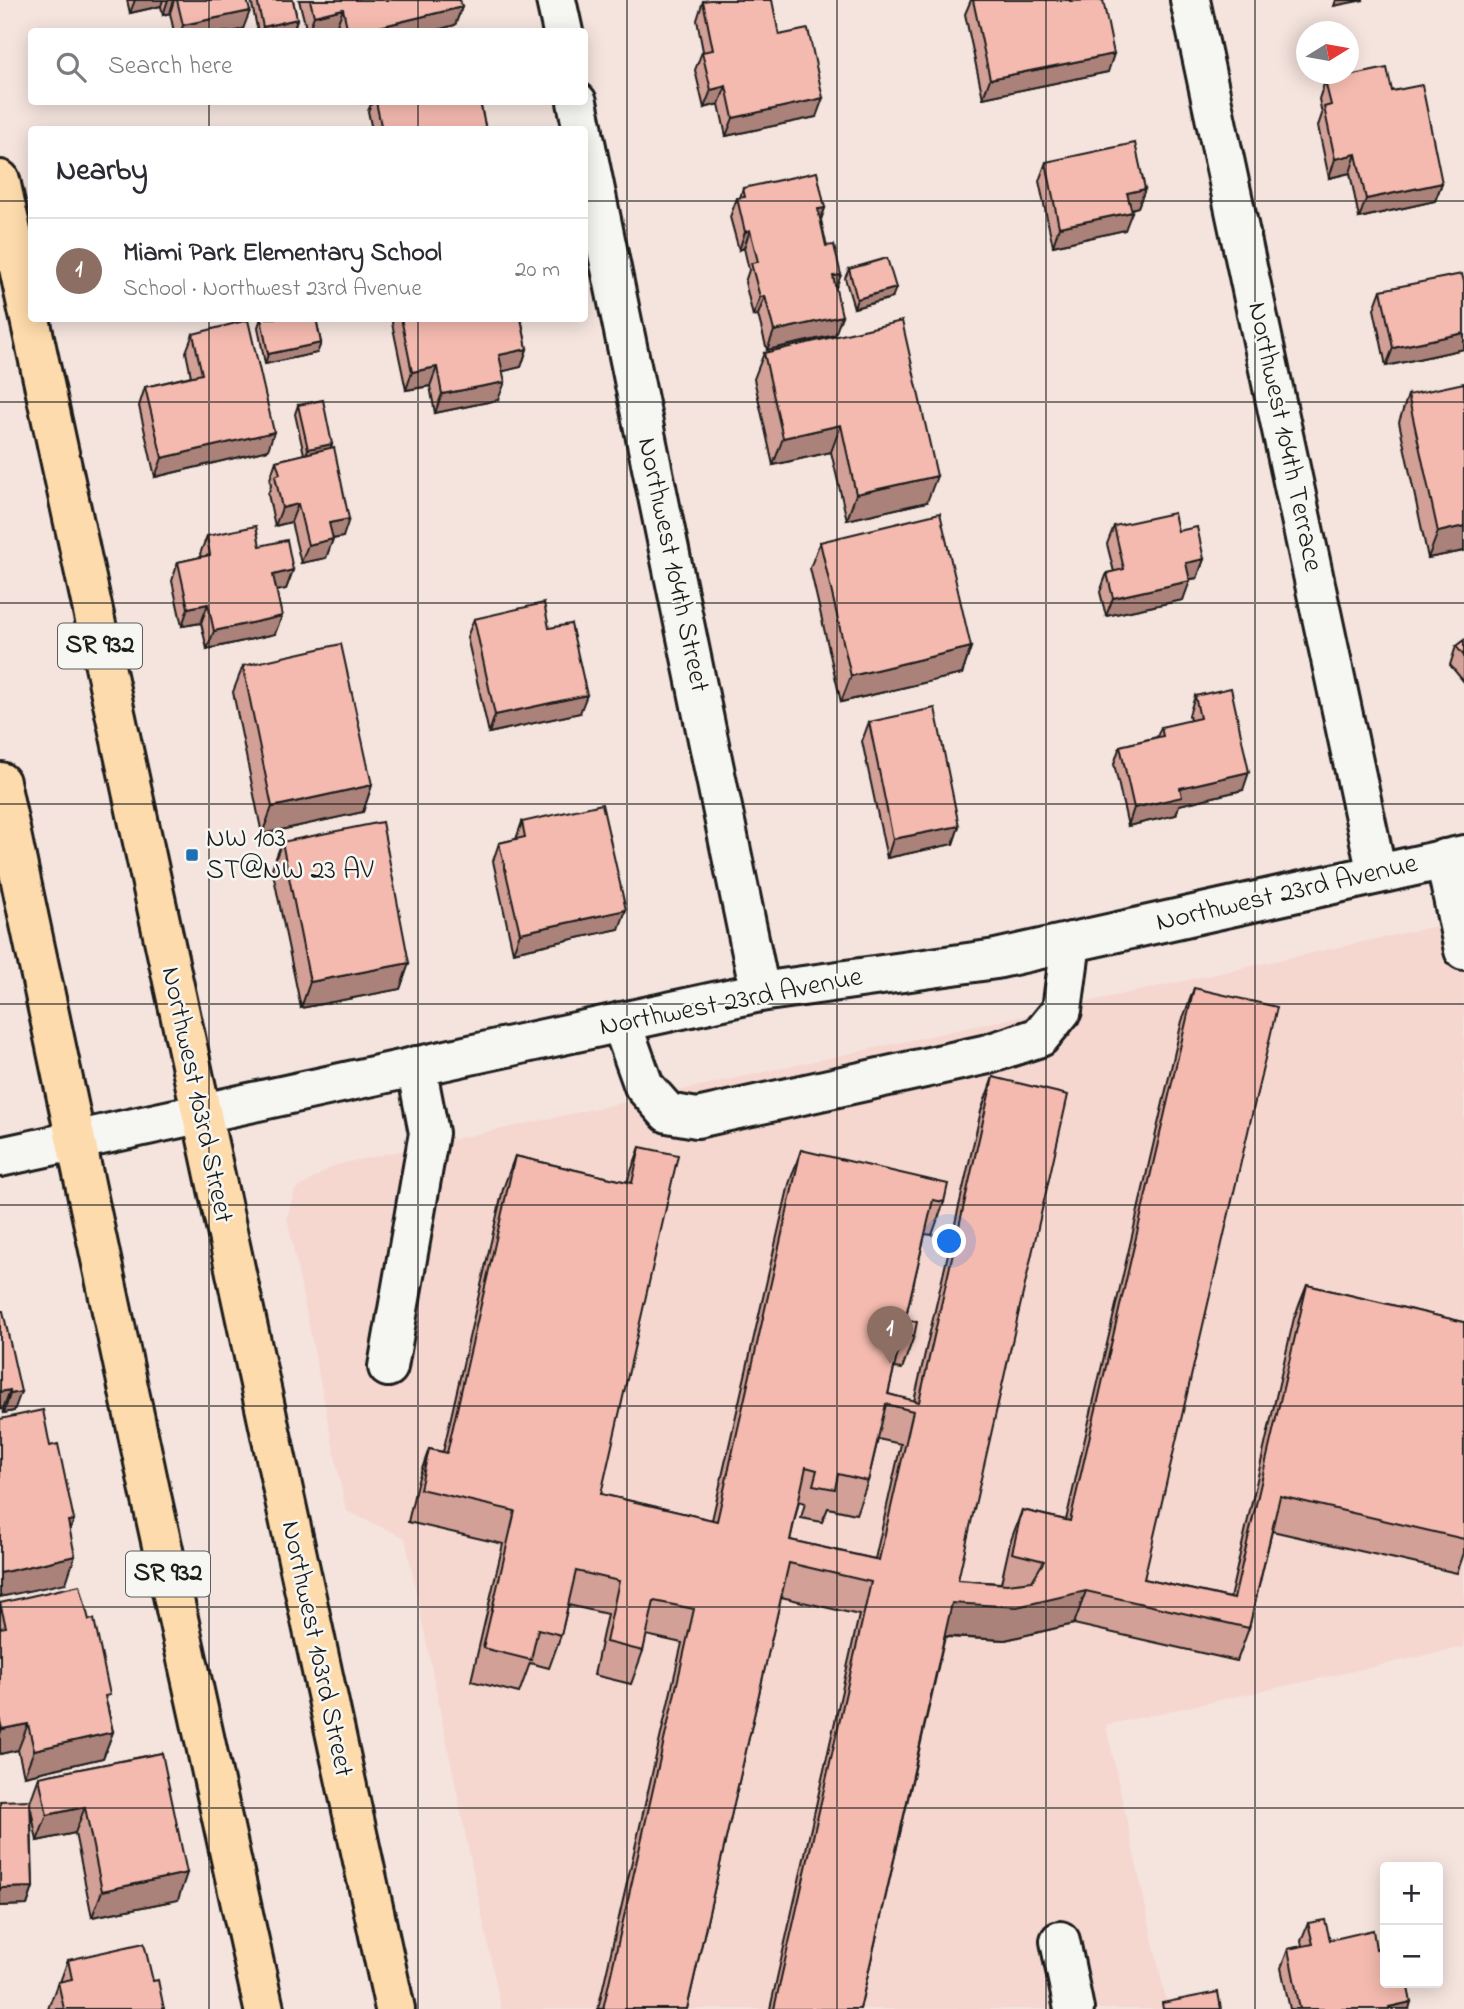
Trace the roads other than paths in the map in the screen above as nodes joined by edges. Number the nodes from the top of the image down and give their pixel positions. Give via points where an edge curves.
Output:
1 (556, 0) edge
2 (1190, 0) edge
3 (562, 28) edge
4 (578, 105) edge
5 (582, 126) edge
6 (588, 156) edge
7 (0, 180) edge
8 (28, 310) edge
9 (30, 322) edge
10 (0, 782) edge
11 (1455, 857) edge
12 (1377, 874) junction
13 (1071, 942) junction
14 (1464, 950) edge
15 (760, 992) junction
16 (621, 1022) junction
17 (416, 1066) junction
18 (200, 1112) junction
19 (75, 1139) junction
20 (0, 1157) edge
21 (388, 1367) dead end
22 (1060, 1941) dead end
23 (264, 2009) edge
24 (395, 2009) edge
25 (1074, 2009) edge

1 - 3 street
2 - 12 street, Northwest 104th Terrace
4 - 5 street
6 - 15 street, Northwest 104th Street
7 - 8 main road, Northwest 103rd Street / SR 932
9 - 18 main road, Northwest 103rd Street / SR 932
10 - 19 main road, SR 932
11 - 12 street, Northwest 23rd Avenue
11 - 14 street
12 - 13 street, Northwest 23rd Avenue
13 - 15 street, Northwest 23rd Avenue via 996,959
13 - 16 street via 1062,1010 1040,1037 988,1054 697,1118 668,1112 644,1086
15 - 16 street, Northwest 23rd Avenue
16 - 17 street, Northwest 23rd Avenue
17 - 18 street, Northwest 23rd Avenue
17 - 21 street via 429,1133
18 - 19 street, Northwest 23rd Avenue
18 - 24 main road, Northwest 103rd Street / SR 932
19 - 20 street, Northwest 23rd Avenue
19 - 23 main road, SR 932
22 - 25 street

